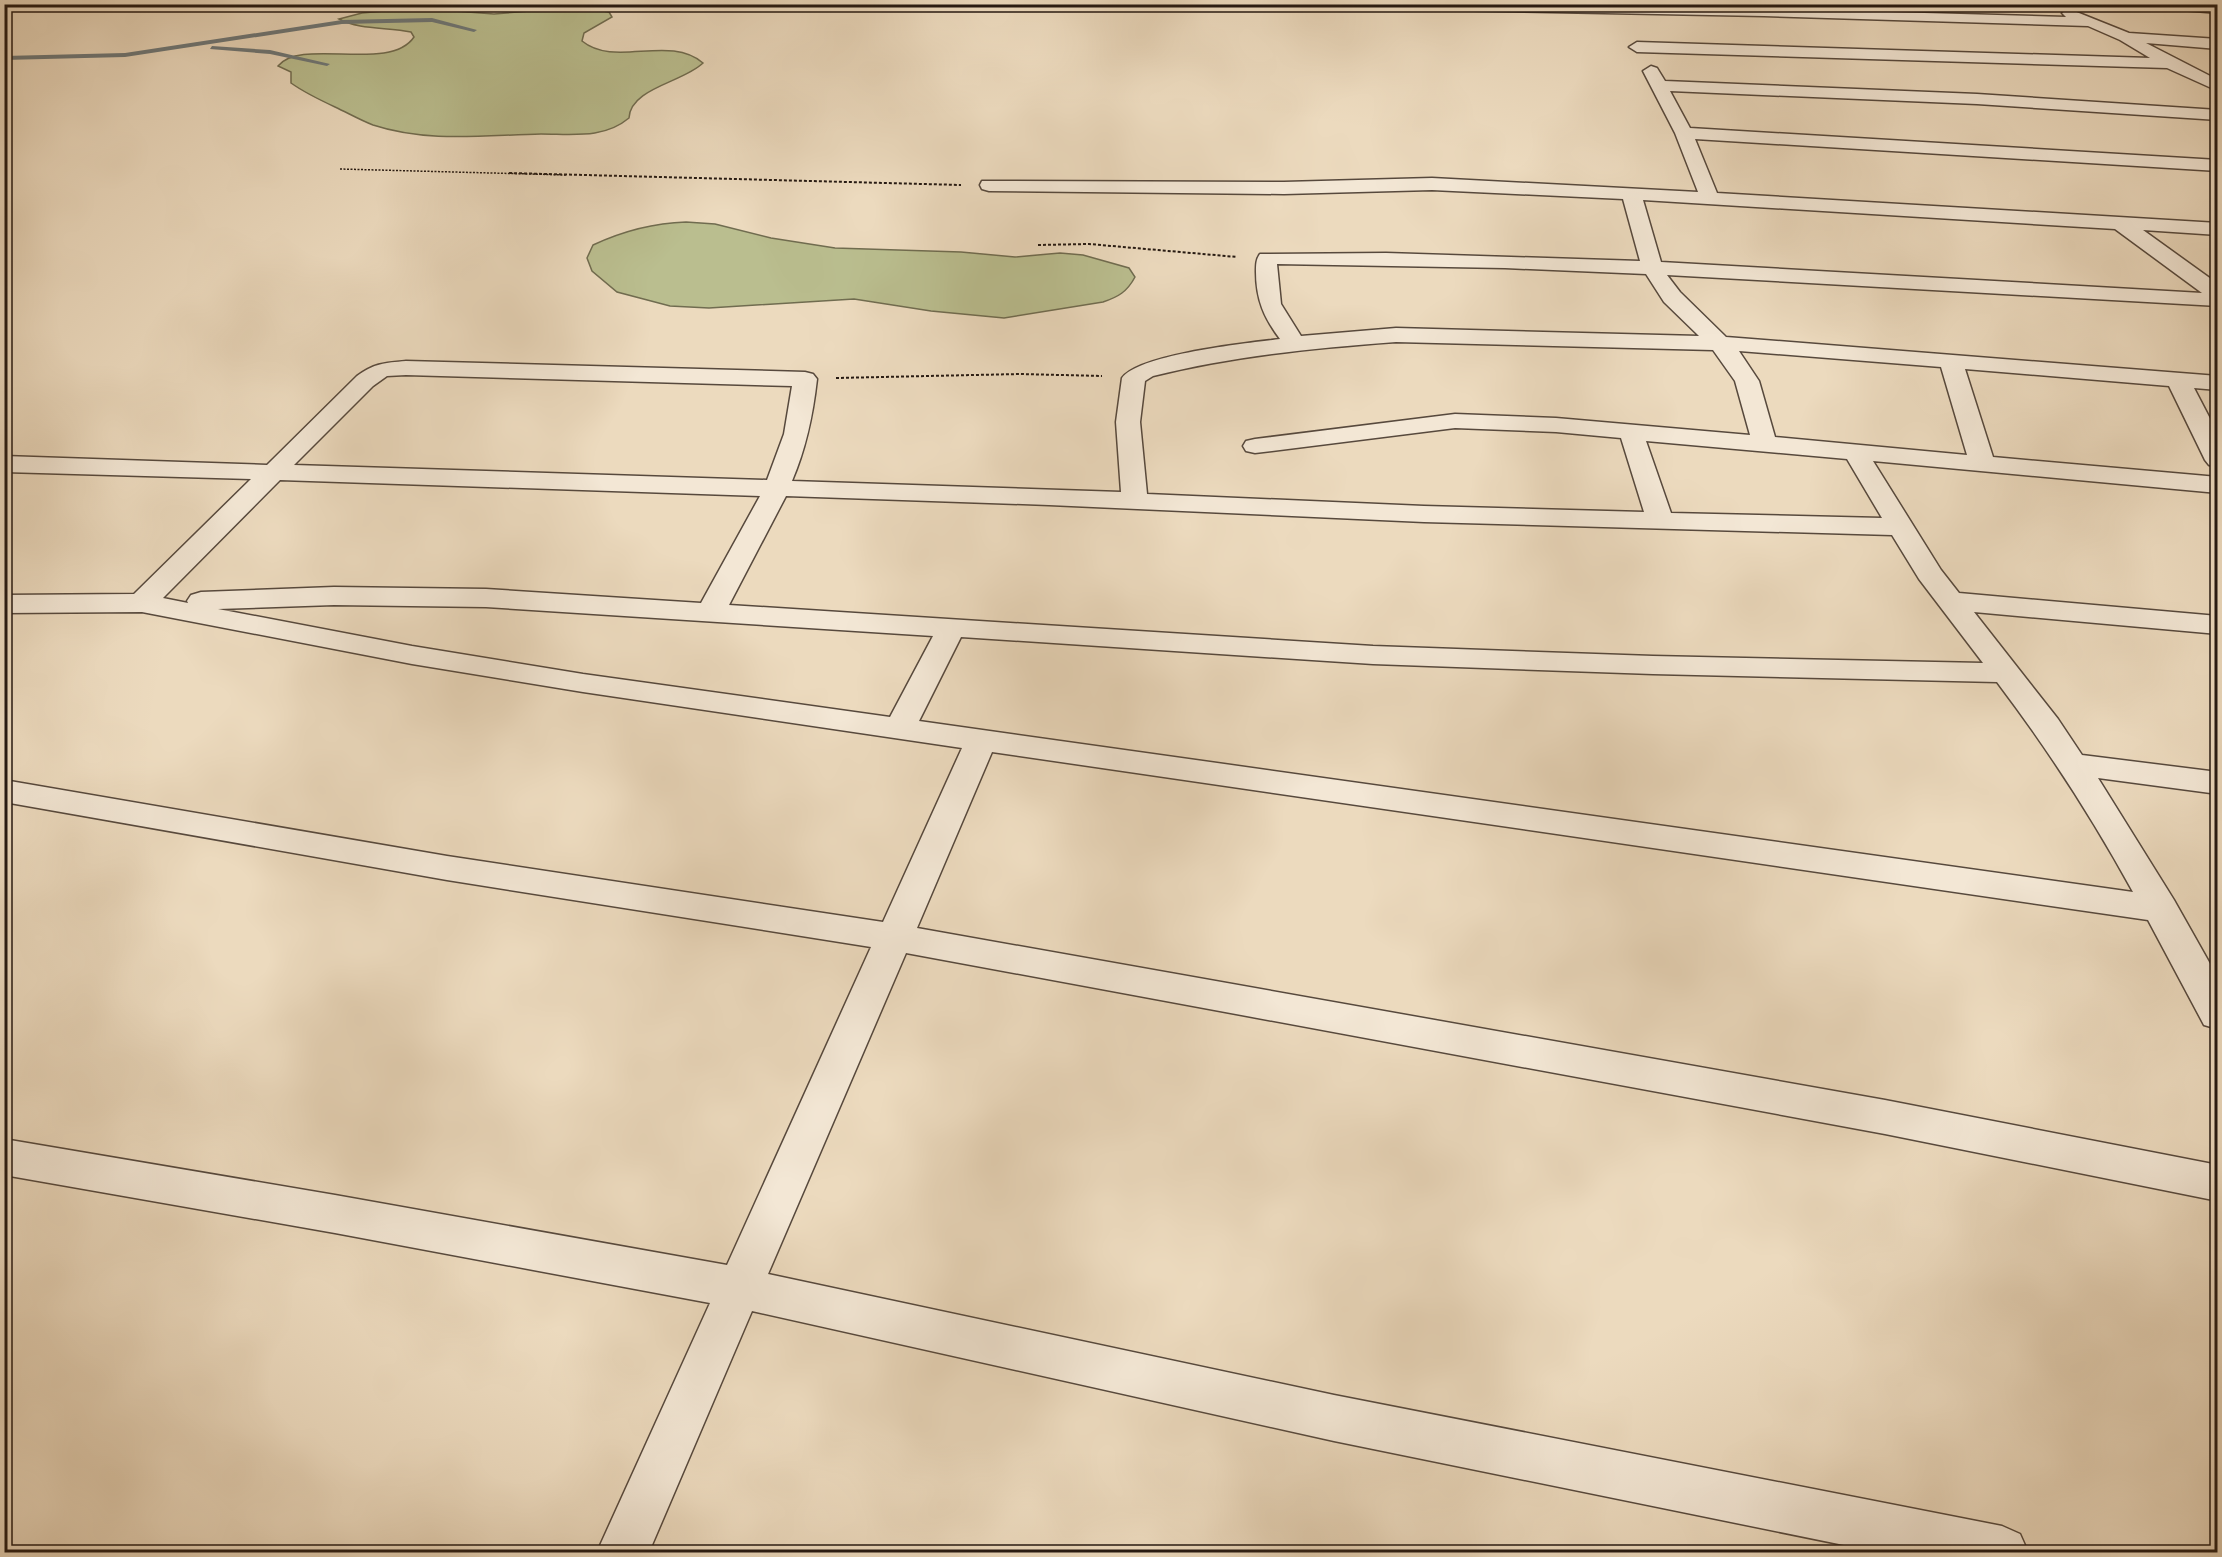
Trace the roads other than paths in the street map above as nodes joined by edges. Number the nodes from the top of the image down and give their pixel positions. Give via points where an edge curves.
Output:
1 (1339, 4) edge
2 (2050, 4) edge
3 (2158, 4) edge
4 (2183, 5) edge
5 (2217, 9) edge
6 (1609, 10) junction
7 (2089, 22) junction
8 (2217, 23) edge
9 (1628, 35) junction
10 (2124, 37) junction
11 (2217, 44) edge
12 (2169, 63) junction
13 (1659, 86) junction
14 (2217, 86) edge
15 (2217, 115) edge
16 (1684, 133) junction
17 (2217, 166) edge
18 (989, 185) road end
19 (1632, 195) junction
20 (1710, 200) junction
21 (2118, 222) junction
22 (2217, 228) edge
23 (1654, 267) junction
24 (2217, 294) edge
25 (2217, 300) edge
26 (1295, 344) junction
27 (1720, 344) junction
28 (1951, 363) junction
29 (2178, 380) junction
30 (2217, 383) edge
31 (1631, 432) junction
32 (1764, 444) junction
33 (1255, 446) dead end
34 (1855, 452) junction
35 (2217, 460) edge
36 (4, 464) edge
37 (1983, 464) junction
38 (272, 473) junction
39 (2217, 485) edge
40 (774, 490) junction
41 (1136, 501) junction
42 (1660, 519) junction
43 (1900, 527) junction
44 (1950, 601) junction
45 (142, 603) junction
46 (4, 604) edge
47 (710, 612) junction
48 (2217, 625) edge
49 (952, 627) junction
50 (2005, 673) junction
51 (900, 728) junction
52 (981, 741) junction
53 (2072, 764) junction
54 (2217, 783) edge
55 (4, 791) edge
56 (2161, 909) junction
57 (894, 937) junction
58 (2212, 994) edge
59 (4, 1157) edge
60 (2217, 1183) edge
61 (739, 1288) junction
62 (623, 1552) edge
63 (2002, 1552) edge

1 - 6 street
2 - 7 street
3 - 4 street
4 - 5 street
4 - 8 street
6 - 7 street
6 - 9 street
7 - 10 street
9 - 12 street
9 - 13 street
10 - 11 street
10 - 12 street
12 - 14 street
13 - 15 street
13 - 16 street
16 - 17 street
16 - 20 street
18 - 19 street via 1284,188 1432,184
19 - 20 street
19 - 23 street
20 - 21 street
21 - 22 street
21 - 24 street
23 - 25 street
23 - 26 street via 1412,258 1267,258 1268,301 1276,321
23 - 27 street via 1671,296
26 - 27 street via 1396,335
26 - 41 street via 1210,354 1145,371 1134,378 1128,422
27 - 28 street
27 - 32 street via 1745,376
28 - 29 street
28 - 37 street
29 - 30 street
29 - 35 street
31 - 32 street
31 - 33 street via 1556,424 1455,421
31 - 42 street
32 - 34 street
34 - 37 street
34 - 43 street
36 - 38 street
37 - 39 street
38 - 40 street
38 - 40 street via 374,373 391,368 805,379 797,433
38 - 45 street
40 - 41 street
40 - 47 street
41 - 42 street via 1424,514
42 - 43 street
43 - 44 street
44 - 48 street
44 - 50 street
45 - 46 street
45 - 47 street via 334,596 486,598
45 - 51 street via 423,657
47 - 49 street
49 - 50 street via 1373,655
49 - 51 street
50 - 53 street
51 - 52 street
52 - 56 street
52 - 57 street
53 - 54 street
53 - 56 street
55 - 57 street via 447,868
56 - 58 street
57 - 60 street via 1885,1117
57 - 61 street
59 - 61 street
61 - 62 street
61 - 63 street via 1334,1418

